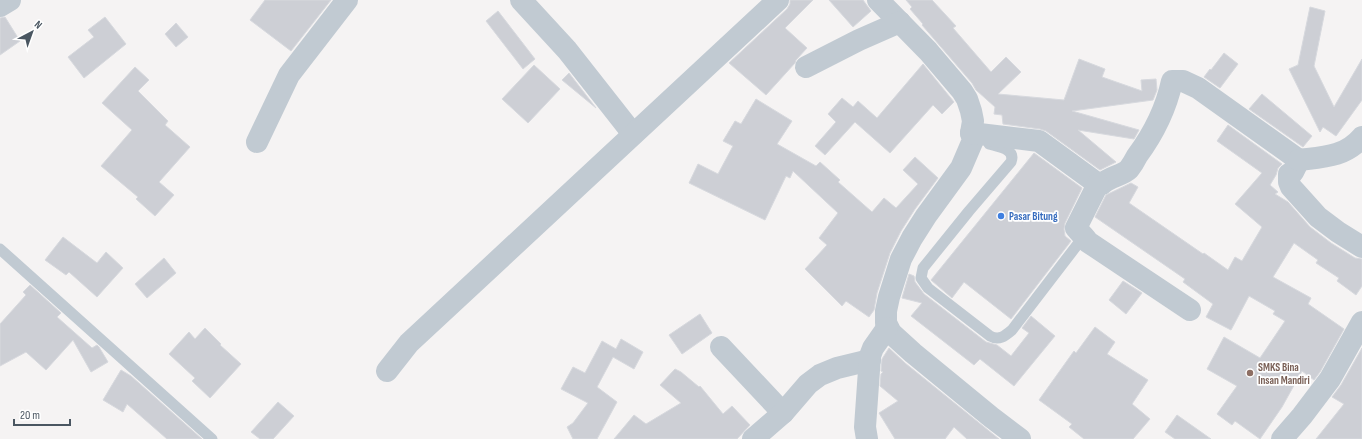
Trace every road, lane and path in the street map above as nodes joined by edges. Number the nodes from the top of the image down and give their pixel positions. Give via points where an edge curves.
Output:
1 (10, 0) edge
2 (347, 0) edge
3 (521, 0) edge
4 (878, 0) edge
5 (766, 4) edge
6 (0, 6) edge
7 (900, 22) junction
8 (806, 67) dead end
9 (633, 134) junction
10 (972, 136) junction
11 (1362, 137) edge
12 (257, 142) dead end
13 (1300, 160) junction
14 (1098, 184) junction
15 (1084, 236) junction
16 (1362, 247) edge
17 (0, 249) edge
18 (1190, 310) dead end
19 (1362, 322) edge
20 (887, 328) junction
21 (721, 347) dead end
22 (870, 360) junction
23 (387, 371) dead end
24 (783, 414) junction
25 (212, 439) edge
26 (753, 439) edge
27 (867, 439) edge
28 (1020, 439) edge
29 (1282, 439) edge

1 - 6 street
2 - 12 street via 289,75
3 - 9 street via 567,50
4 - 7 street
5 - 9 street
7 - 8 street
7 - 10 street via 962,91 971,111
9 - 23 street via 409,343
10 - 14 street via 1039,141
10 - 15 lane via 1003,148 1012,153 1012,158 923,268 923,283 928,288 990,336 1002,338 1012,330
10 - 20 street via 961,168 926,216 901,259 887,306
11 - 13 street via 1335,155
13 - 14 street via 1198,88 1183,81 1172,81 1168,99 1156,127 1128,169
13 - 16 street via 1289,174 1291,187 1318,217
14 - 15 street via 1076,228
15 - 18 street via 1088,242
17 - 25 lane
19 - 29 street via 1330,379
20 - 22 street via 872,348
20 - 28 street via 990,418
21 - 24 street
22 - 24 street via 820,375 808,384
22 - 27 street via 865,427
24 - 26 street

